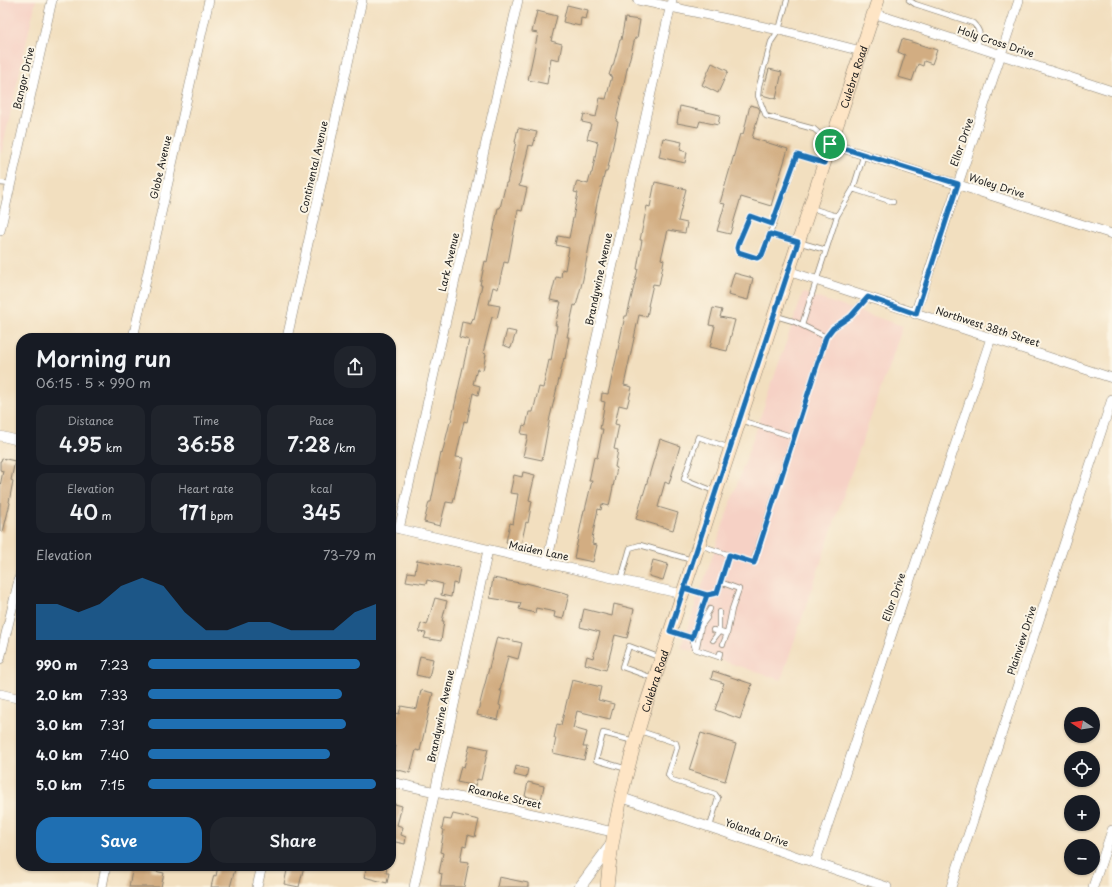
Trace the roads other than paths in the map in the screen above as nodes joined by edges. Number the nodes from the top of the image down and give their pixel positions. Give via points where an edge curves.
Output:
1 (52, 0) edge
2 (209, 0) edge
3 (362, 0) edge
4 (518, 0) edge
5 (638, 0) edge
6 (787, 0) edge
7 (878, 0) edge
8 (910, 0) edge
9 (1019, 0) edge
10 (671, 3) edge
11 (873, 13) junction
12 (778, 30) junction
13 (977, 47) junction
14 (861, 51) junction
15 (1002, 55) junction
16 (1112, 91) edge
17 (830, 144) junction
18 (864, 154) junction
19 (824, 163) junction
20 (0, 183) edge
21 (11, 184) junction
22 (958, 184) junction
23 (853, 189) junction
24 (893, 202) dead end
25 (809, 207) junction
26 (837, 216) junction
27 (772, 224) junction
28 (1, 227) edge
29 (770, 234) junction
30 (1112, 234) edge
31 (798, 242) junction
32 (826, 250) junction
33 (788, 271) junction
34 (816, 280) junction
35 (868, 297) junction
36 (916, 314) junction
37 (774, 315) junction
38 (802, 325) junction
39 (134, 333) edge
40 (288, 333) edge
41 (826, 337) junction
42 (991, 338) junction
43 (1112, 378) edge
44 (1112, 399) edge
45 (740, 420) junction
46 (0, 436) edge
47 (794, 437) junction
48 (16, 440) edge
49 (730, 448) junction
50 (716, 491) junction
51 (396, 524) edge
52 (396, 528) edge
53 (698, 545) junction
54 (488, 550) junction
55 (729, 555) junction
56 (693, 560) junction
57 (547, 562) junction
58 (622, 580) junction
59 (720, 582) junction
60 (684, 591) junction
61 (16, 592) edge
62 (707, 595) junction
63 (710, 609) dead end
64 (719, 612) dead end
65 (707, 618) dead end
66 (716, 621) dead end
67 (701, 626) junction
68 (713, 630) dead end
69 (670, 631) junction
70 (719, 632) junction
71 (727, 634) junction
72 (701, 636) dead end
73 (692, 638) junction
74 (712, 640) dead end
75 (723, 644) dead end
76 (697, 646) dead end
77 (720, 652) dead end
78 (661, 658) junction
79 (0, 659) edge
80 (654, 679) junction
81 (0, 694) edge
82 (16, 698) edge
83 (636, 735) junction
84 (627, 769) junction
85 (396, 783) edge
86 (435, 792) junction
87 (620, 797) junction
88 (710, 827) junction
89 (1112, 830) edge
90 (613, 832) junction
91 (612, 845) junction
92 (816, 863) junction
93 (105, 871) edge
94 (261, 871) edge
95 (102, 887) edge
96 (257, 887) edge
97 (414, 887) edge
98 (580, 887) edge
99 (607, 887) edge
100 (887, 887) edge
101 (951, 887) edge
102 (1093, 887) edge

1 - 21 street, Bangor Drive
2 - 39 street, Globe Avenue
3 - 40 street, Continental Avenue
4 - 51 street, Lark Avenue
5 - 10 street
6 - 12 lane
7 - 11 main road, Culebra Road
8 - 13 lane via 915,4 973,23 980,34
9 - 15 street, Ellor Drive
10 - 12 street
10 - 57 street, Brandywine Avenue
11 - 13 street, Holy Cross Drive
11 - 14 main road, Culebra Road
12 - 14 street
12 - 17 lane via 771,42 759,86 758,96 762,108 766,116 814,129
13 - 15 street, Holy Cross Drive
14 - 17 main road, Culebra Road
15 - 16 street, Holy Cross Drive
15 - 22 street, Ellor Drive
17 - 18 street, Woley Drive
17 - 19 main road, Culebra Road
18 - 22 street, Woley Drive
18 - 23 lane
19 - 25 main road, Culebra Road
19 - 27 lane via 797,155
20 - 21 lane
21 - 28 street, Bangor Drive
22 - 30 street, Woley Drive
22 - 36 street, Ellor Drive
23 - 24 lane
23 - 26 lane
25 - 26 lane
25 - 31 main road, Culebra Road
26 - 32 lane
27 - 29 lane
27 - 29 lane via 750,216 738,244 738,252 760,257
29 - 31 lane
31 - 32 lane
31 - 33 main road, Culebra Road
32 - 34 lane
33 - 34 street, Northwest 38th Street
33 - 37 main road, Culebra Road
34 - 35 street, Northwest 38th Street
34 - 38 lane
35 - 36 street, Northwest 38th Street
35 - 41 lane via 851,316 833,328
36 - 42 street, Northwest 38th Street
37 - 38 lane
37 - 45 main road, Culebra Road
38 - 41 lane
41 - 47 lane
42 - 43 street, Northwest 38th Street
42 - 92 street, Ellor Drive
44 - 101 street, Plainview Drive
45 - 47 lane
45 - 49 main road, Culebra Road
46 - 48 street
47 - 55 lane via 754,563
49 - 50 main road, Culebra Road
49 - 50 lane via 698,437 684,479
50 - 53 main road, Culebra Road
52 - 54 street, Maiden Lane
53 - 55 lane
53 - 56 main road, Culebra Road
54 - 57 street, Maiden Lane
54 - 86 street, Brandywine Avenue
55 - 59 lane
56 - 58 lane via 640,545 630,548
56 - 60 main road, Culebra Road
57 - 58 street, Maiden Lane
58 - 60 street, Maiden Lane
59 - 62 lane via 717,593
59 - 71 lane via 739,589
60 - 62 lane
60 - 69 main road, Culebra Road
61 - 79 street
62 - 67 lane
63 - 67 lane
64 - 70 lane
65 - 67 lane
66 - 70 lane
67 - 72 lane
67 - 73 lane
67 - 76 lane
68 - 70 lane
69 - 73 lane
69 - 78 main road, Culebra Road
70 - 71 lane
70 - 74 lane
71 - 75 lane
73 - 77 lane via 694,649 719,657
78 - 80 main road, Culebra Road
78 - 80 lane via 629,646 624,660 622,667
80 - 83 main road, Culebra Road
81 - 82 street
83 - 84 main road, Culebra Road
83 - 84 lane via 603,733 596,760
83 - 88 lane via 676,743 668,775 672,780 715,794 718,798
84 - 87 main road, Culebra Road
85 - 86 street, Roanoke Street
86 - 90 street, Roanoke Street
86 - 97 street, Brandywine Avenue
87 - 88 street, Yolanda Drive
87 - 90 main road, Culebra Road
88 - 92 street, Yolanda Drive
89 - 102 street
90 - 91 main road, Culebra Road
91 - 98 street
91 - 99 main road, Culebra Road
92 - 100 street, Yolanda Drive
93 - 95 street
94 - 96 street

